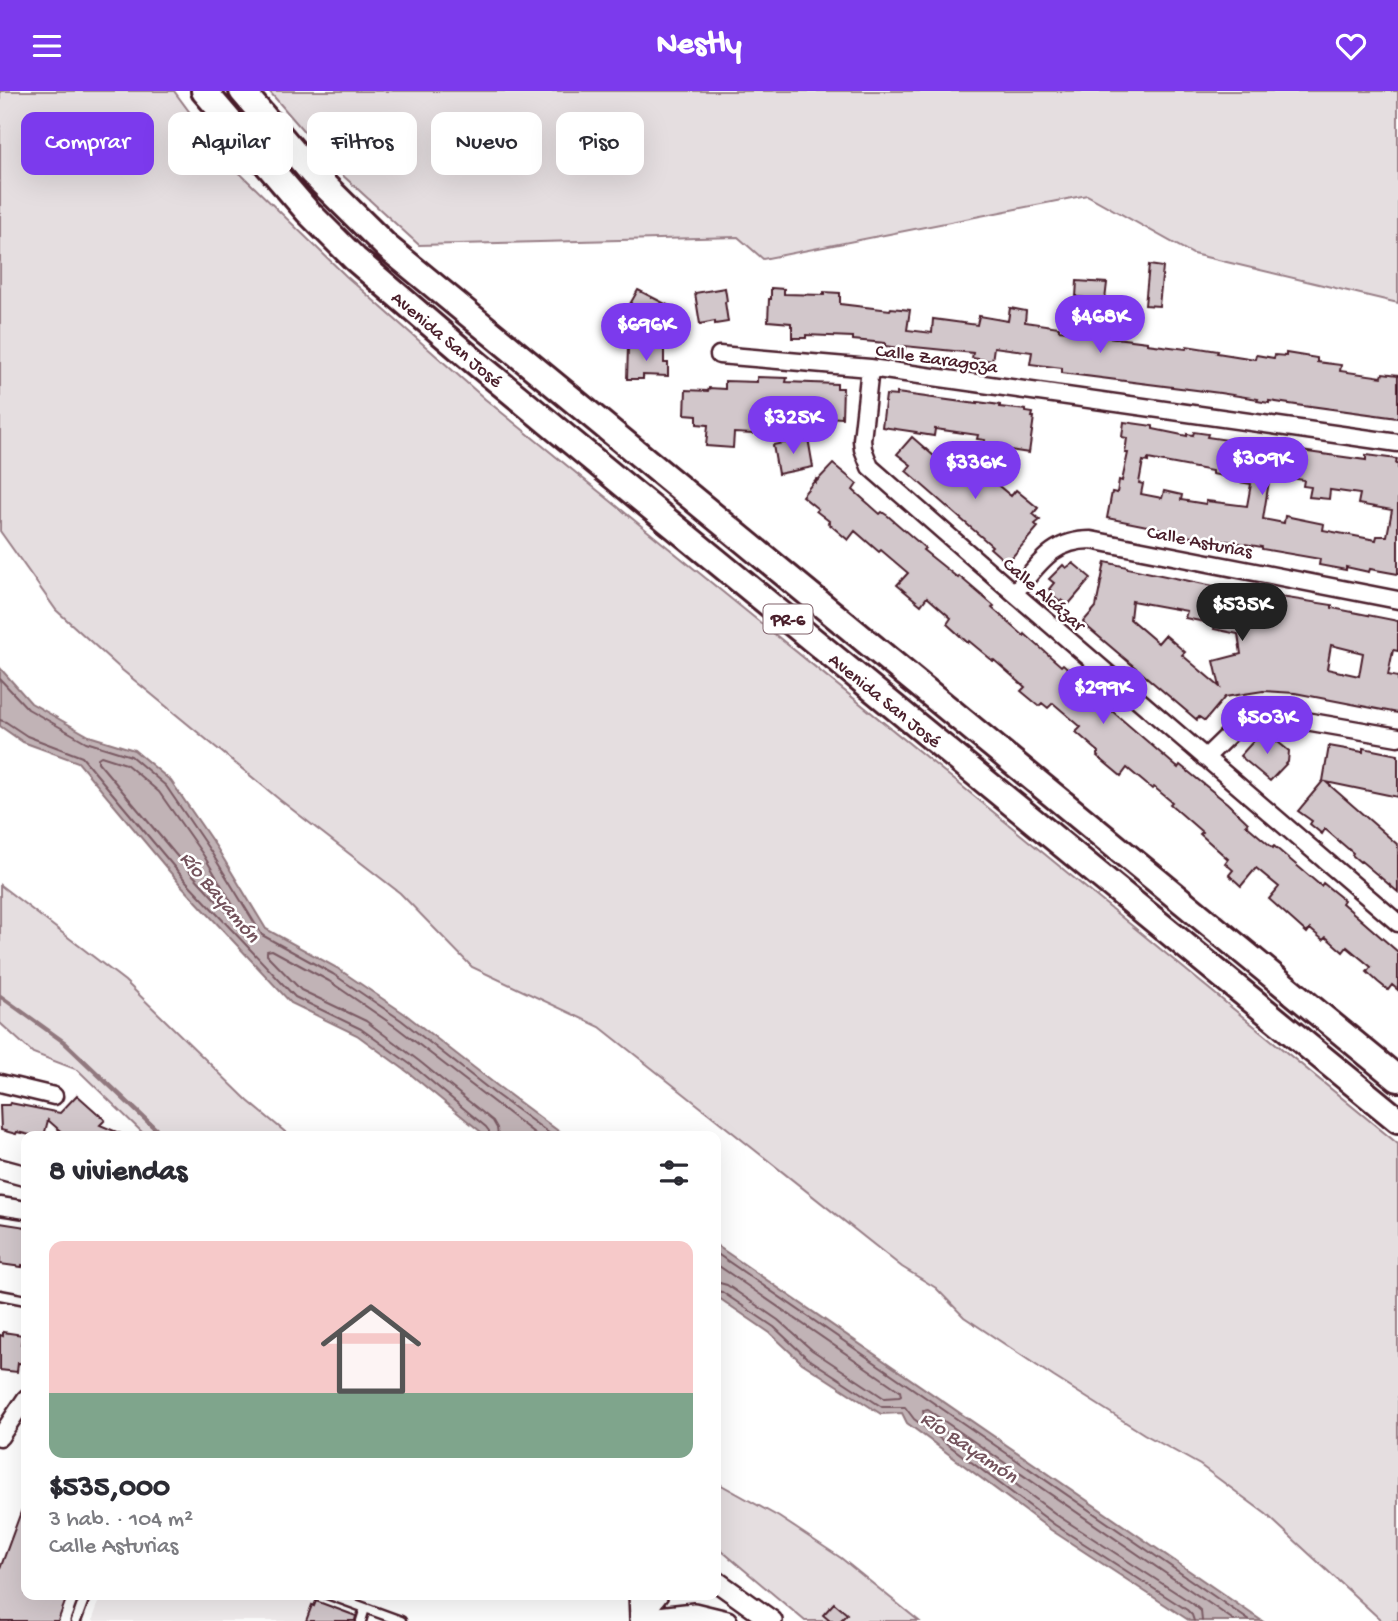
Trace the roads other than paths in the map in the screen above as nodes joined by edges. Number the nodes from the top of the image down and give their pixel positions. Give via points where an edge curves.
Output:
1 (204, 91) edge
2 (242, 91) edge
3 (719, 355) dead end
4 (870, 368) junction
5 (1398, 443) edge
6 (1014, 593) junction
7 (1398, 600) edge
8 (1398, 737) edge
9 (1206, 758) junction
10 (1398, 923) edge
11 (1398, 1079) edge
12 (0, 1083) edge
13 (54, 1096) dead end
14 (1398, 1120) edge
15 (0, 1169) edge
16 (21, 1174) edge
17 (0, 1206) edge
18 (21, 1209) edge
19 (0, 1295) edge
20 (21, 1299) edge
21 (21, 1406) edge
22 (0, 1437) edge
23 (721, 1585) edge
24 (84, 1600) edge
25 (343, 1600) edge
26 (639, 1600) edge
27 (655, 1600) edge
28 (721, 1600) edge
29 (365, 1608) junction
30 (639, 1620) edge
31 (76, 1621) edge
32 (361, 1621) edge
33 (401, 1621) edge
34 (727, 1621) edge
35 (739, 1621) edge
36 (772, 1621) edge

1 - 14 main road, Avenida San José / PR-6 via 308,212 355,259
2 - 11 main road, Avenida San José / PR-6 via 312,173 395,254
3 - 4 street, Calle Zaragoza
4 - 5 street, Calle Zaragoza
4 - 6 street, Calle Alcázar via 862,440 870,467
6 - 7 street, Calle Asturias via 1060,545 1091,540
6 - 9 street, Calle Alcázar
8 - 9 street via 1260,716 1243,721
9 - 10 street, Calle Alcázar
12 - 13 street
15 - 16 street
17 - 18 street
19 - 20 lane
21 - 22 street
23 - 36 street
24 - 31 lane
25 - 29 lane
26 - 30 street
27 - 30 street
28 - 35 street
29 - 32 lane
29 - 33 lane
30 - 34 street via 694,1613

